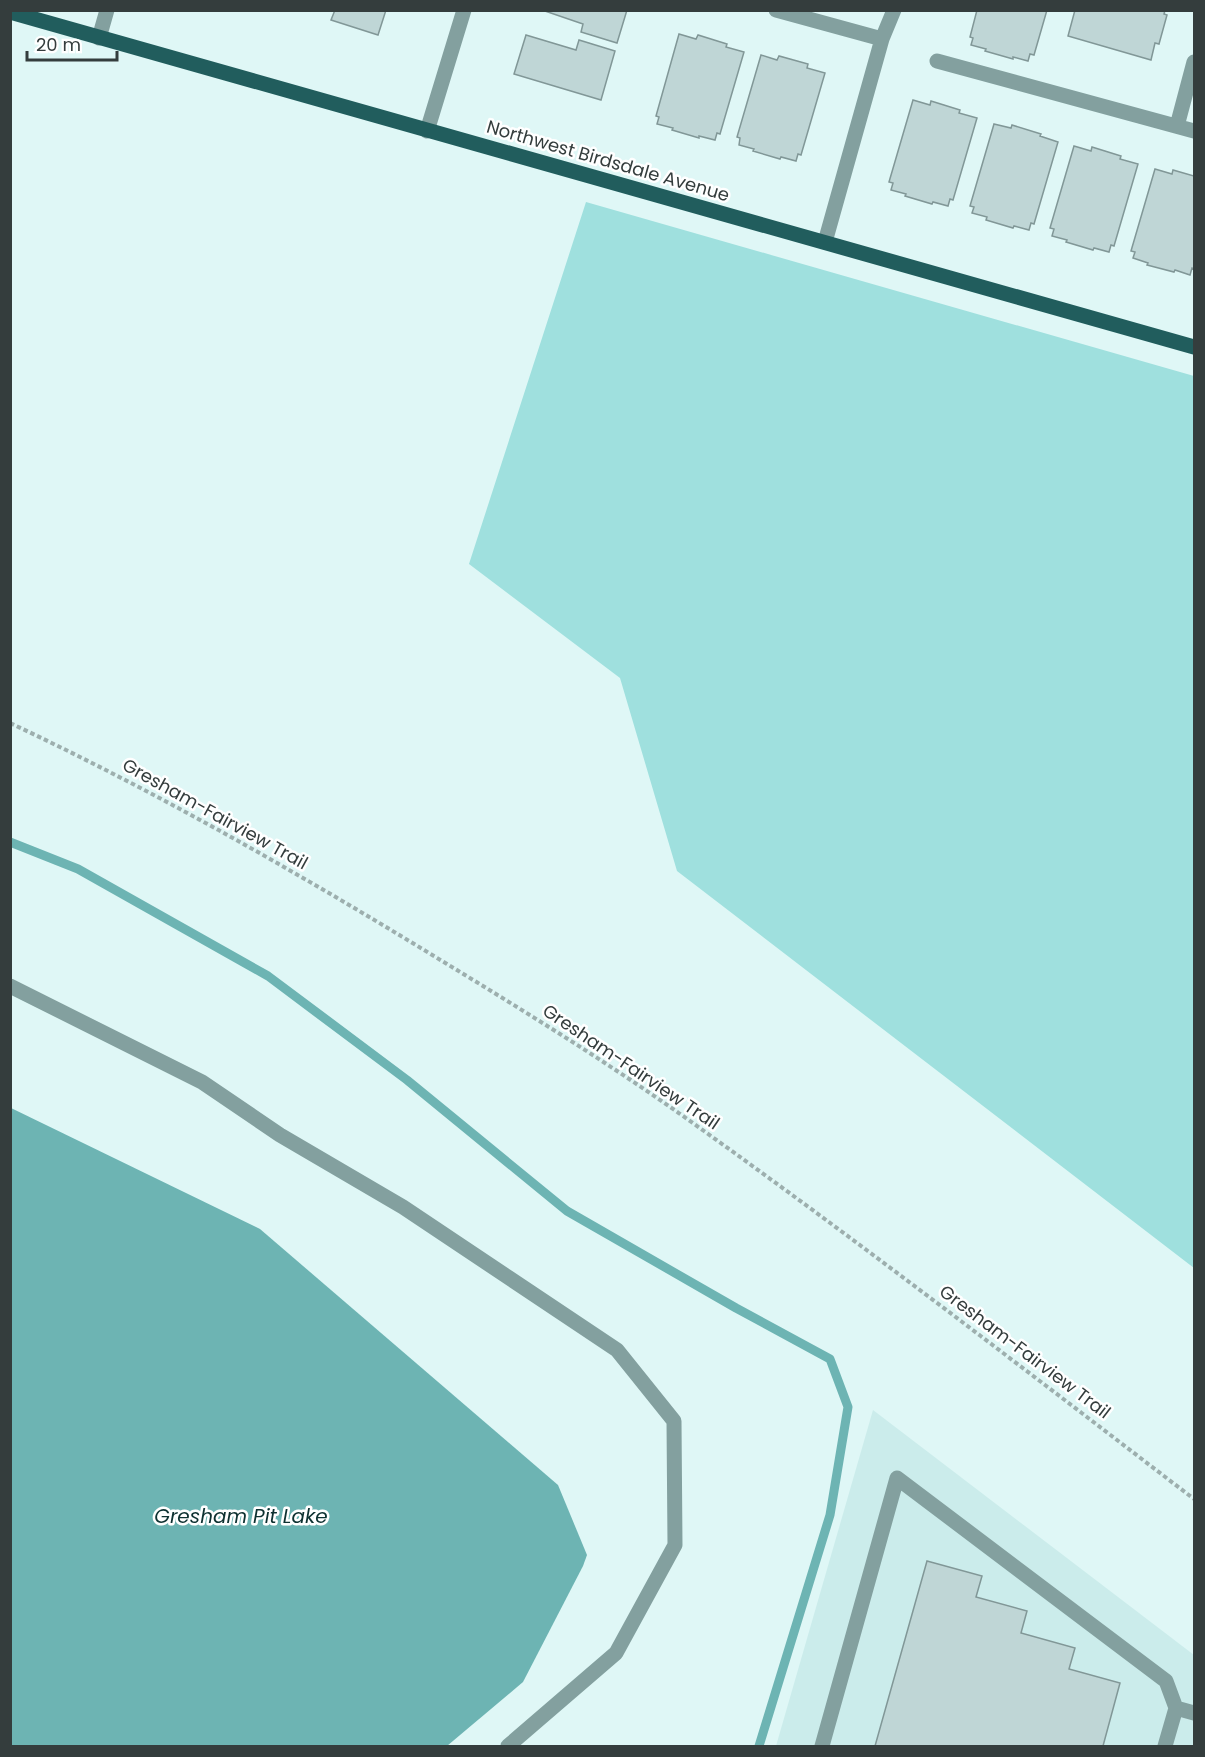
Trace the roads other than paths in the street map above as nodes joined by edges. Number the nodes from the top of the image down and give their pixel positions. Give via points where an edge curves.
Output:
1 (107, 10) edge
2 (464, 10) edge
3 (776, 10) edge
4 (894, 10) edge
5 (10, 12) edge
6 (99, 38) junction
7 (882, 39) junction
8 (937, 61) dead end
9 (1194, 62) edge
10 (1177, 126) junction
11 (427, 131) junction
12 (1194, 131) edge
13 (825, 242) junction
14 (1194, 347) edge
15 (10, 986) edge
16 (1176, 1708) junction
17 (1194, 1713) edge
18 (508, 1746) edge
19 (822, 1746) edge
20 (1165, 1746) edge

1 - 6 street
2 - 11 street
3 - 7 street
4 - 7 street
5 - 6 main road, Northwest Birdsdale Avenue
6 - 11 main road, Northwest Birdsdale Avenue
7 - 13 street
8 - 10 street
9 - 10 street
10 - 12 street
11 - 13 main road, Northwest Birdsdale Avenue
13 - 14 main road, Northwest Birdsdale Avenue
15 - 18 street via 202,1082 280,1135 403,1207 617,1350 674,1421 675,1545 616,1653
16 - 17 street
16 - 19 street via 1166,1681 897,1478
16 - 20 street

